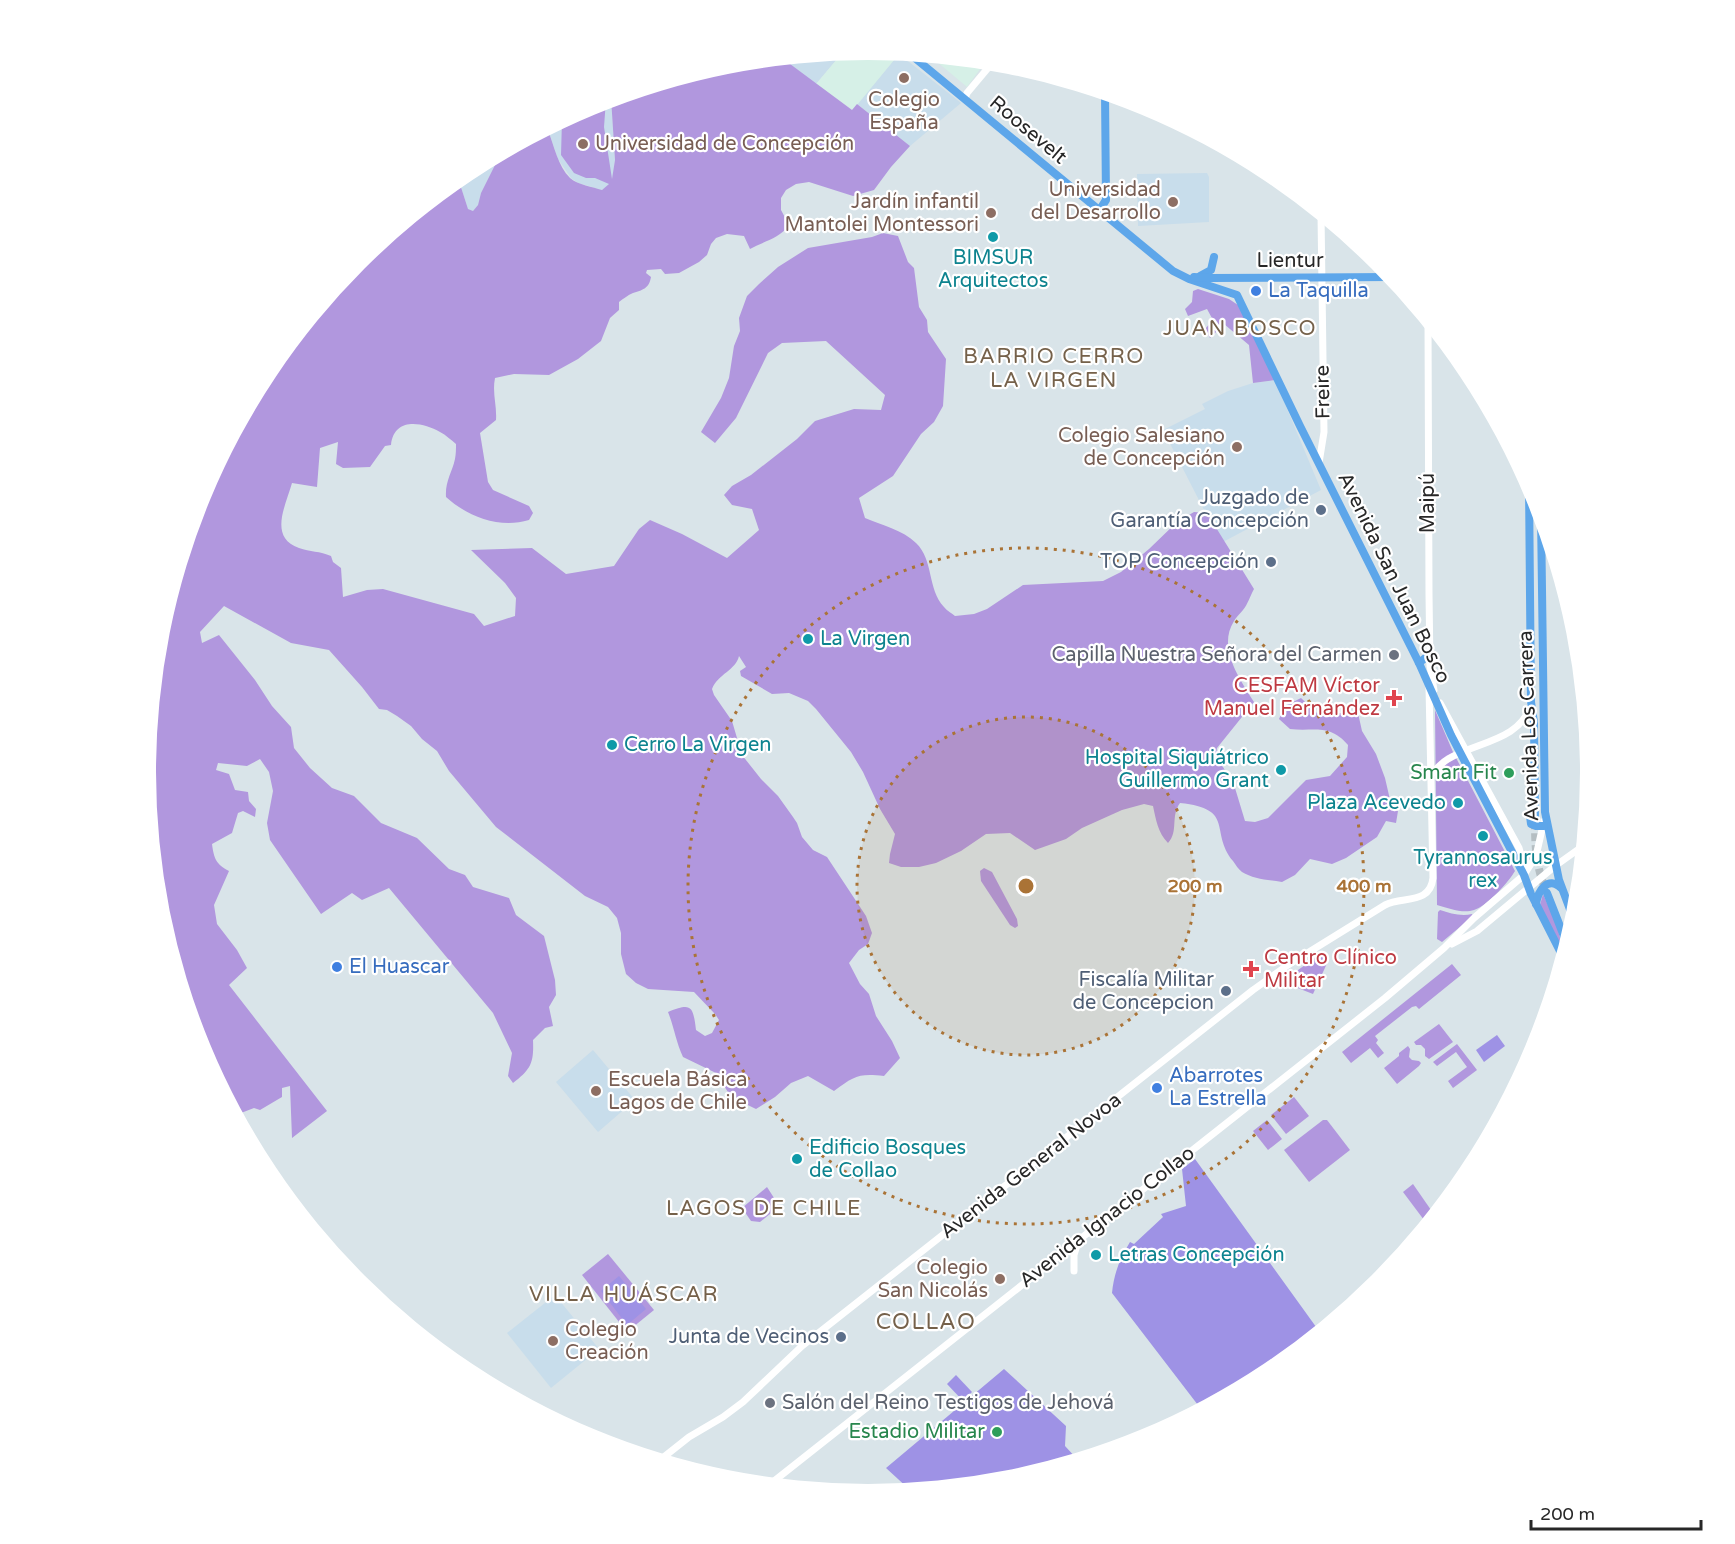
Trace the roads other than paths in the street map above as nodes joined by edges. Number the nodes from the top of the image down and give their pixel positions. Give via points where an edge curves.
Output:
1 (920, 63) edge
2 (986, 71) edge
3 (965, 99) junction
4 (1105, 101) edge
5 (1099, 210) junction
6 (1321, 224) edge
7 (1214, 257) dead end
8 (1180, 275) junction
9 (1196, 277) junction
10 (1379, 277) edge
11 (1226, 278) joint
12 (1321, 278) junction
13 (1237, 295) joint
14 (1428, 334) edge
15 (1319, 462) junction
16 (1529, 510) edge
17 (1541, 541) edge
18 (1430, 654) junction
19 (1419, 663) junction
20 (1431, 685) junction
21 (1530, 706) junction
22 (1463, 752) junction
23 (1431, 776) junction
24 (1545, 812) junction
25 (1535, 819) tunnel mouth
26 (1544, 826) junction
27 (1574, 852) edge
28 (1555, 866) junction
29 (1524, 875) junction
30 (1537, 881) junction
31 (1529, 888) junction
32 (1561, 888) junction
33 (1547, 893) tunnel mouth
34 (1416, 898) joint
35 (1567, 903) edge
36 (1536, 904) junction
37 (1561, 930) edge
38 (1557, 946) edge
39 (1444, 948) junction
40 (1079, 1240) junction
41 (1074, 1271) dead end
42 (667, 1455) edge
43 (778, 1478) edge

1 - 3 main road, Roosevelt
2 - 3 main road
3 - 5 main road, Roosevelt
4 - 5 main road via 1106,200
5 - 8 main road, Roosevelt
6 - 12 main road, Freire
7 - 9 main road via 1210,271
8 - 9 main road, Roosevelt
8 - 13 main road, Roosevelt
9 - 11 main road, Roosevelt
10 - 12 main road, Lientur
11 - 12 main road, Lientur
12 - 15 main road, Freire via 1324,432
13 - 15 main road, Avenida San Juan Bosco
14 - 18 main road, Maipú
15 - 19 main road, Avenida San Juan Bosco
16 - 21 main road, Avenida Los Carrera
17 - 24 main road, Avenida Los Carrera
18 - 19 main road
18 - 20 main road, Maipú
19 - 20 main road, Avenida San Juan Bosco
20 - 22 main road, Avenida San Juan Bosco
20 - 23 main road, Maipú
21 - 22 main road via 1523,721 1511,731
21 - 25 main road, Avenida Los Carrera via 1534,722
21 - 26 main road via 1530,820 1533,825
22 - 23 main road via 1444,762
22 - 29 main road, Avenida San Juan Bosco
23 - 34 main road, Maipú via 1433,882 1428,892
24 - 26 main road, Avenida Ignacio Collao
24 - 28 main road, Avenida Los Carrera
26 - 29 main road, Avenida Ignacio Collao via 1536,856
27 - 28 main road
28 - 30 main road
28 - 32 main road
29 - 30 main road
29 - 31 main road, Avenida San Juan Bosco
29 - 39 main road, Avenida Ignacio Collao
30 - 31 main road
31 - 36 main road, Avenida San Juan Bosco
31 - 39 main road, Avenida Ignacio Collao via 1477,930
32 - 35 main road
32 - 36 main road via 1553,883 1545,886
33 - 37 main road
34 - 42 main road, Avenida General Novoa via 1384,905 1262,984 802,1346 735,1408
36 - 38 main road, Avenida San Juan Bosco
39 - 40 main road, Avenida Ignacio Collao
40 - 41 main road via 1074,1252
40 - 43 main road, Avenida Ignacio Collao

